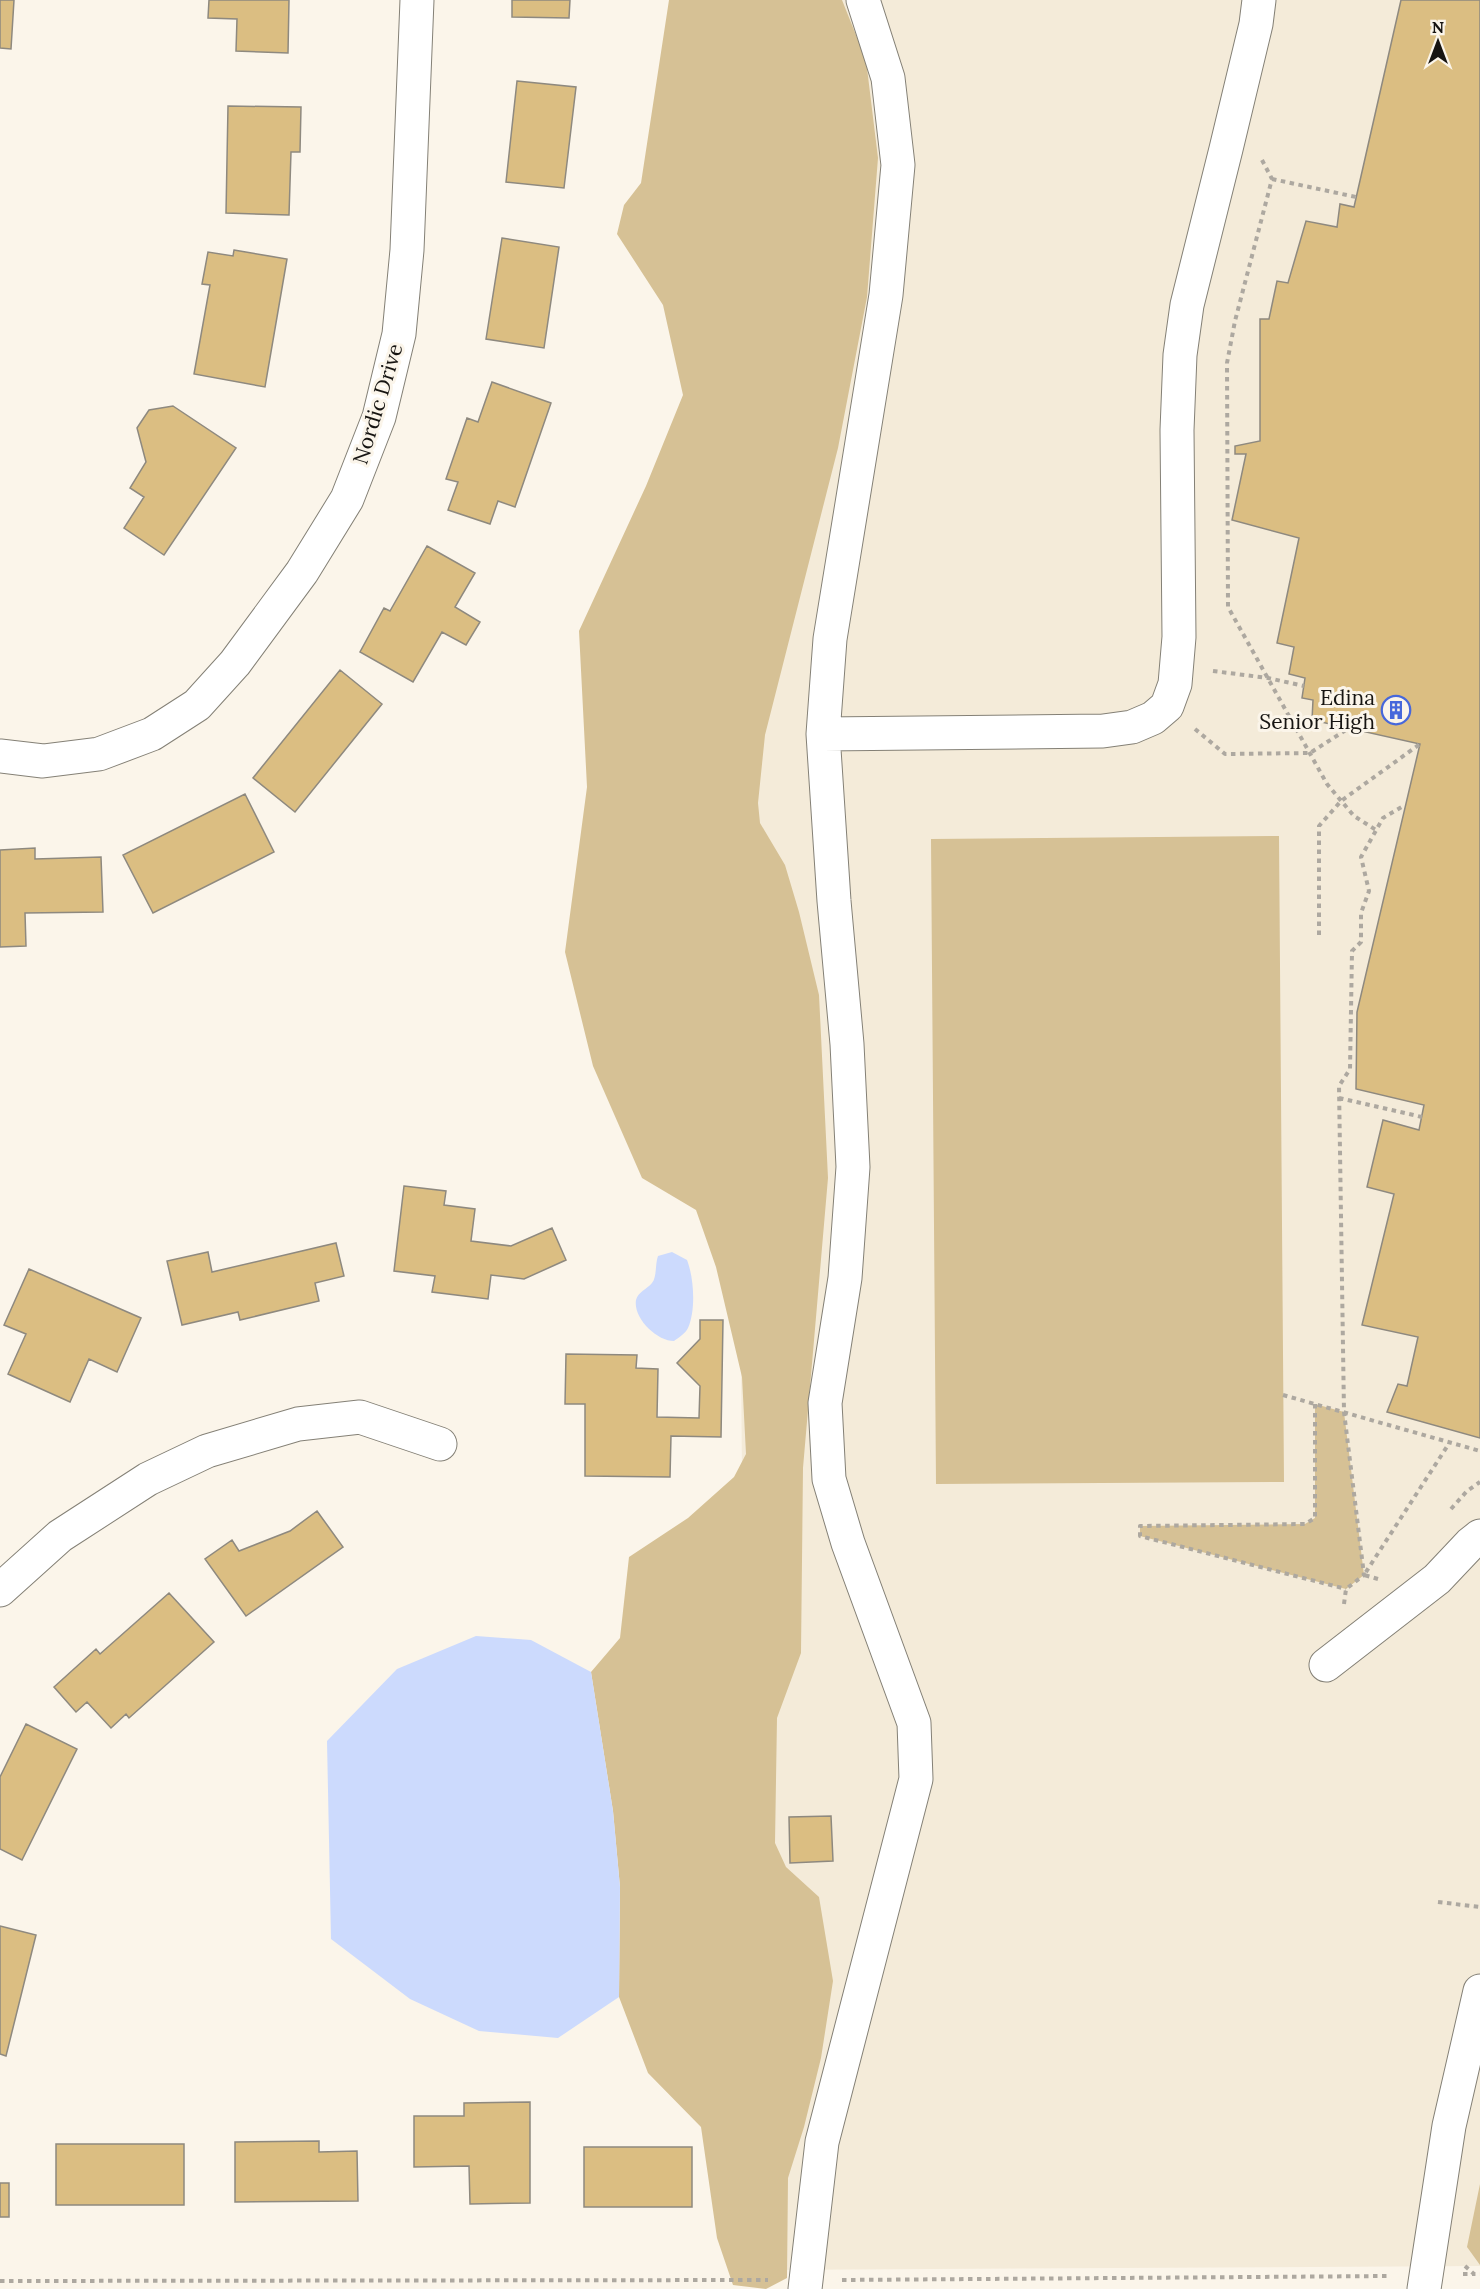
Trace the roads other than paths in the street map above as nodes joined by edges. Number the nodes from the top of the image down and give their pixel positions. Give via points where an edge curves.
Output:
1 (417, 0) edge
2 (863, 0) edge
3 (1259, 0) edge
4 (823, 734) junction
5 (0, 756) edge
6 (440, 1444) dead end
7 (1480, 1536) edge
8 (0, 1590) edge
9 (1326, 1665) dead end
10 (1480, 1991) edge
11 (1425, 2282) edge
12 (805, 2285) edge

1 - 5 street, Nordic Drive via 407,250 399,334 379,417 347,499 302,572 236,663 197,705 152,734 99,754 43,761
2 - 4 street via 888,78 898,165 886,295 830,639
3 - 4 street via 1187,305 1180,356 1179,637 1175,684 1167,706 1153,718 1132,727 1103,731
4 - 12 street via 853,1167 845,1278 825,1403 829,1479 848,1543 914,1723 916,1779 822,2142
6 - 8 street via 360,1417 298,1424 207,1451 148,1479 60,1536
7 - 9 street via 1437,1579
10 - 11 street via 1449,2126

